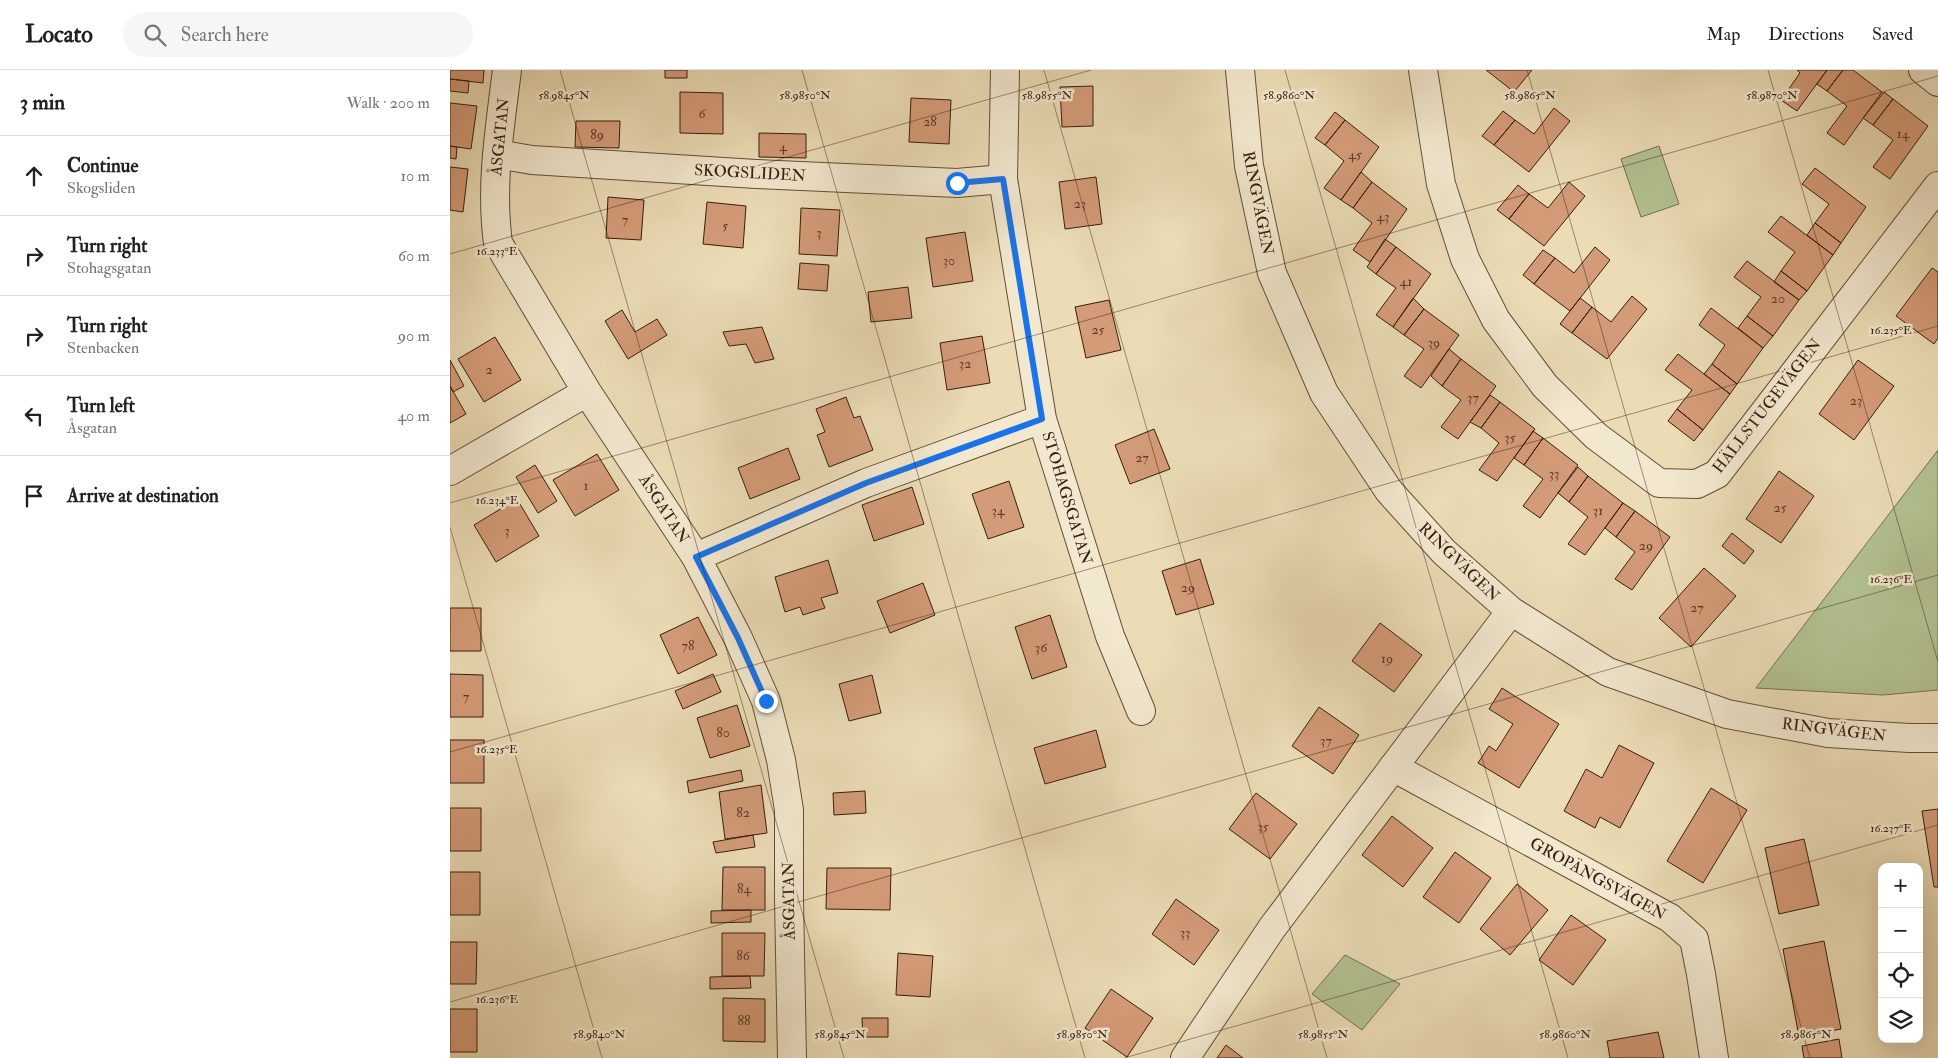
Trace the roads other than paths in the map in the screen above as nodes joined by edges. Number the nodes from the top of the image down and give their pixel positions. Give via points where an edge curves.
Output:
1 (507, 70) edge
2 (1005, 70) edge
3 (1240, 70) edge
4 (1423, 70) edge
5 (1923, 70) edge
6 (1938, 82) edge
7 (497, 154) junction
8 (1003, 179) junction
9 (1938, 186) edge
10 (586, 392) junction
11 (1042, 419) junction
12 (450, 471) edge
13 (696, 557) junction
14 (1511, 611) junction
15 (1141, 711) dead end
16 (1938, 738) edge
17 (1393, 767) junction
18 (792, 1058) edge
19 (1185, 1058) edge
20 (1714, 1058) edge

1 - 7 street, ÅSGATAN
2 - 8 street, STOHAGSGATAN
3 - 14 street, RINGVÄGEN via 1249,166 1272,273 1324,393 1389,491 1444,552
4 - 9 street, HÄLLSTUGEVÄGEN via 1441,184 1465,259 1496,320 1545,386 1596,436 1660,483 1696,484 1717,474
5 - 6 street
7 - 8 street, SKOGSLIDEN via 532,160 756,174 957,183
7 - 10 street, ÅSGATAN via 494,216 498,243
8 - 11 street, STOHAGSGATAN
10 - 12 street
10 - 13 street, ÅSGATAN
11 - 13 street via 866,483
11 - 15 street, STOHAGSGATAN via 1110,636
13 - 18 street, ÅSGATAN via 766,701 781,760 789,810
14 - 16 street, RINGVÄGEN via 1608,672 1727,714 1828,733
14 - 17 street
17 - 19 street via 1272,928
17 - 20 street, GROPÄNGSVÄGEN via 1670,918 1694,939

